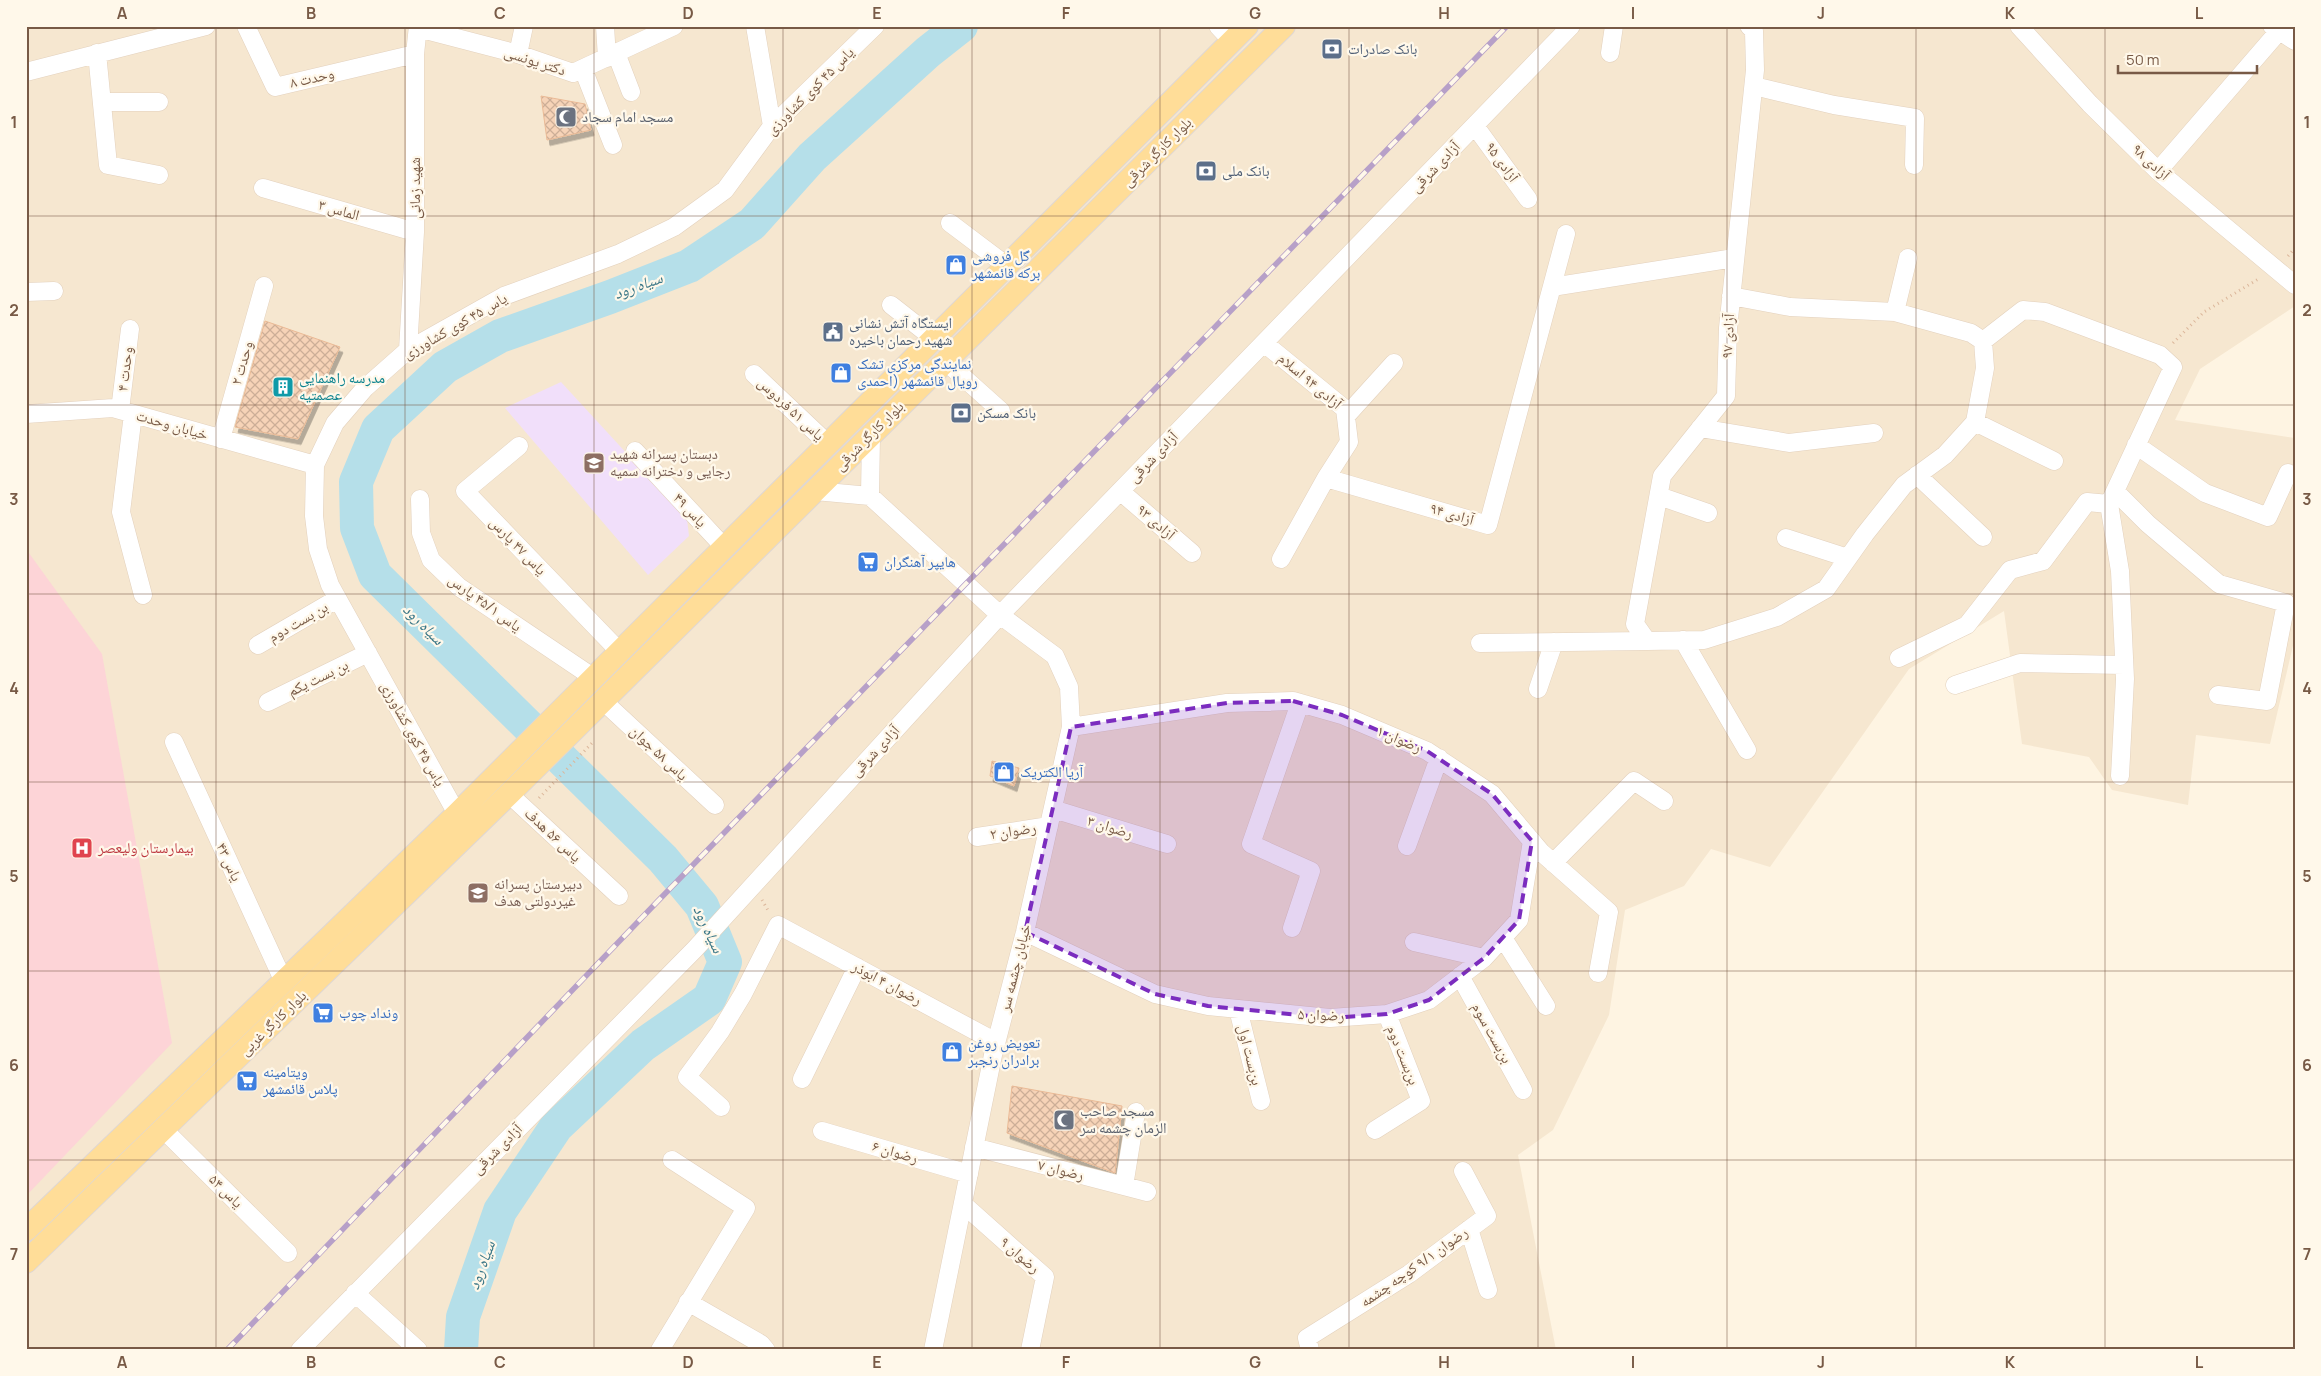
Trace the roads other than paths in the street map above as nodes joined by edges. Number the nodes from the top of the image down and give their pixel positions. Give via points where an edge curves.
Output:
1 (206, 26) edge
2 (246, 26) edge
3 (524, 26) edge
4 (605, 26) edge
5 (674, 26) edge
6 (755, 26) edge
7 (875, 26) edge
8 (1284, 26) edge
9 (1572, 26) edge
10 (1614, 26) edge
11 (1749, 26) edge
12 (2019, 26) edge
13 (418, 27) edge
14 (2276, 28) edge
15 (1232, 31) edge
16 (2295, 41) edge
17 (1610, 52) dead end
18 (97, 53) junction
19 (415, 54) junction
20 (518, 54) junction
21 (611, 56) junction
22 (584, 69) junction
23 (26, 72) edge
24 (1754, 86) junction
25 (631, 92) dead end
26 (102, 102) junction
27 (159, 102) dead end
28 (772, 126) junction
29 (1475, 126) junction
30 (613, 145) dead end
31 (1914, 165) dead end
32 (2158, 171) junction
33 (159, 176) dead end
34 (1089, 184) junction
35 (263, 188) dead end
36 (1528, 199) dead end
37 (1108, 201) junction
38 (950, 223) dead end
39 (415, 232) junction
40 (1566, 234) dead end
41 (1734, 258) junction
42 (1908, 258) dead end
43 (1007, 266) junction
44 (2295, 285) edge
45 (264, 286) dead end
46 (1552, 286) junction
47 (54, 290) dead end
48 (26, 292) edge
49 (1731, 296) junction
50 (891, 305) dead end
51 (1895, 312) junction
52 (130, 329) dead end
53 (933, 338) junction
54 (1983, 341) junction
55 (1264, 343) junction
56 (408, 350) junction
57 (944, 360) junction
58 (1394, 363) dead end
59 (754, 374) dead end
60 (126, 412) junction
61 (1001, 412) dead end
62 (26, 414) edge
63 (1346, 416) junction
64 (1975, 422) junction
65 (1700, 428) junction
66 (1874, 433) dead end
67 (871, 435) junction
68 (221, 439) junction
69 (828, 444) junction
70 (2136, 445) junction
71 (518, 446) dead end
72 (635, 451) dead end
73 (2054, 461) dead end
74 (315, 465) junction
75 (2288, 473) dead end
76 (1917, 475) junction
77 (1326, 478) junction
78 (815, 491) junction
79 (1120, 491) junction
80 (870, 496) junction
81 (1658, 496) junction
82 (2112, 498) junction
83 (420, 499) dead end
84 (1708, 513) dead end
85 (1983, 537) dead end
86 (1786, 538) dead end
87 (724, 547) junction
88 (1192, 553) dead end
89 (1848, 558) junction
90 (1281, 560) dead end
91 (143, 595) dead end
92 (337, 599) junction
93 (1000, 615) junction
94 (1683, 640) junction
95 (1647, 641) junction
96 (1554, 642) junction
97 (1480, 643) dead end
98 (258, 644) dead end
99 (620, 652) junction
100 (368, 653) junction
101 (1899, 658) dead end
102 (2124, 666) junction
103 (594, 678) junction
104 (1955, 685) dead end
105 (1538, 689) dead end
106 (2218, 695) dead end
107 (603, 701) junction
108 (268, 702) dead end
109 (1300, 703) junction
110 (1071, 727) junction
111 (174, 742) dead end
112 (1748, 750) dead end
113 (1439, 758) junction
114 (2120, 776) dead end
115 (510, 782) junction
116 (1664, 800) dead end
117 (715, 805) dead end
118 (457, 814) junction
119 (1051, 817) junction
120 (977, 837) dead end
121 (1532, 841) junction
122 (1167, 844) dead end
123 (1406, 846) dead end
124 (1553, 862) junction
125 (619, 896) dead end
126 (1292, 928) dead end
127 (1025, 932) junction
128 (1503, 938) junction
129 (1414, 942) dead end
130 (1484, 958) junction
131 (857, 967) junction
132 (1598, 973) dead end
133 (1460, 976) junction
134 (284, 982) junction
135 (1546, 1006) dead end
136 (1238, 1009) junction
137 (1387, 1014) junction
138 (996, 1042) junction
139 (802, 1079) dead end
140 (1523, 1090) dead end
141 (1261, 1101) dead end
142 (721, 1107) dead end
143 (1136, 1112) dead end
144 (163, 1129) junction
145 (1375, 1130) dead end
146 (822, 1131) dead end
147 (974, 1148) junction
148 (672, 1160) dead end
149 (1463, 1171) dead end
150 (969, 1174) junction
151 (1124, 1186) junction
152 (1147, 1192) dead end
153 (962, 1204) junction
154 (1469, 1229) junction
155 (26, 1230) edge
156 (288, 1253) dead end
157 (26, 1262) edge
158 (1488, 1290) dead end
159 (356, 1294) junction
160 (688, 1302) junction
161 (300, 1350) edge
162 (418, 1350) edge
163 (660, 1350) edge
164 (766, 1350) edge
165 (933, 1350) edge
166 (1030, 1350) edge
167 (1310, 1350) edge

1 - 18 street
2 - 19 street, وحدت ۸ via 276,87
3 - 20 street
4 - 21 street
5 - 21 street, دکتر یونسی
6 - 28 street
7 - 28 street, یاس ۴۵ کوی کشاورزی
8 - 37 main road, بلوار کارگر شرقی
9 - 29 street, آزادی شرقی
10 - 17 street
11 - 24 street, آزادی ۹۷ via 1754,31
12 - 32 street, آزادی ۹۸ via 2090,104
13 - 19 street, شهید زمانی
13 - 20 street, دکتر یونسی
14 - 16 street
14 - 32 street
15 - 34 main road, بلوار کارگر شرقی
18 - 23 street
18 - 26 street
19 - 39 street, شهید زمانی
20 - 22 street, دکتر یونسی via 573,73
21 - 22 street, دکتر یونسی
21 - 25 street
22 - 30 street
24 - 31 street via 1834,105 1915,118
24 - 41 street, آزادی ۹۷
26 - 27 street
26 - 33 street via 108,165
28 - 56 street, یاس ۴۵ کوی کشاورزی via 725,190 674,227 618,254 504,296
29 - 36 street, آزادی ۹۵
29 - 55 street, آزادی شرقی
32 - 44 street, آزادی ۹۸
34 - 37 main road
34 - 43 main road, بلوار کارگر شرقی
35 - 39 street, الماس ۳
37 - 57 main road, بلوار کارگر شرقی
38 - 43 street
39 - 56 street, شهید زمانی
40 - 46 street, آزادی ۹۴
41 - 46 street
41 - 49 street, آزادی ۹۷
42 - 51 street
43 - 53 main road, بلوار کارگر شرقی
45 - 68 street, وحدت ۲
46 - 77 street, آزادی ۹۴ via 1488,525
47 - 48 street
49 - 51 street via 1790,308
49 - 65 street, آزادی ۹۷ via 1726,396
50 - 53 street
51 - 54 street via 1971,333
52 - 60 street, وحدت ۴
53 - 69 main road, بلوار کارگر شرقی
54 - 64 street via 1985,368
54 - 70 street via 2023,310 2045,312 2160,355 2173,367
55 - 63 street, آزادی ۹۴ اسلام via 1345,409
55 - 79 street, آزادی شرقی
56 - 74 street, یاس ۴۵ کوی کشاورزی via 365,388 335,423
57 - 61 street
57 - 67 main road, بلوار کارگر شرقی
58 - 63 street
59 - 69 street, یاس ۵۱ فردوس
60 - 62 street, خیابان وحدت via 113,408
60 - 68 street, خیابان وحدت
60 - 91 street, وحدت ۴ via 122,512
63 - 77 street, آزادی ۹۴ اسلام via 1349,442
64 - 73 street
64 - 76 street via 1945,455
65 - 66 street via 1789,443
65 - 81 street, آزادی ۹۷ via 1662,476
67 - 78 main road, بلوار کارگر شرقی
67 - 80 street
68 - 74 street, خیابان وحدت
69 - 87 main road, بلوار کارگر شرقی
70 - 75 street via 2206,493 2268,517
70 - 82 street
71 - 99 street, یاس ۴۷ پارس via 465,491
72 - 87 street, یاس ۴۹
74 - 92 street, یاس ۴۵ کوی کشاورزی via 314,516 318,549
76 - 85 street
76 - 89 street via 1904,485
77 - 90 street
78 - 80 street
78 - 107 main road, بلوار کارگر شرقی
79 - 88 street, آزادی ۹۳
79 - 93 street, آزادی شرقی
80 - 93 street, خیابان چشمه سر
81 - 84 street
81 - 95 street, آزادی ۹۷ via 1635,624
82 - 101 street via 2088,502 2043,561 2010,570 1967,625
82 - 102 street via 2120,571
82 - 106 street via 2219,584 2286,603 2267,701
83 - 103 street, یاس ۴۵/۱ پارس via 421,533 431,560 459,587
86 - 89 street
87 - 99 main road, بلوار کارگر شرقی
89 - 94 street via 1826,589 1777,617 1704,640
92 - 98 street, بن بست دوم
92 - 100 street, یاس ۴۵ کوی کشاورزی
93 - 110 street, خیابان چشمه سر via 1055,656 1069,687
93 - 159 street, آزادی شرقی via 695,949
94 - 95 street
94 - 112 street
95 - 96 street
96 - 97 street
96 - 105 street
99 - 103 main road, بلوار کارگر شرقی
100 - 108 street, بن بست یکم
100 - 118 street, یاس ۴۵ کوی کشاورزی
102 - 104 street via 2020,663
102 - 114 street
103 - 115 main road, بلوار کارگر شرقی via 565,706
107 - 115 main road, بلوار کارگر شرقی
107 - 117 street, یاس ۵۸ جوان
109 - 110 street, رضوان ۱ via 1226,703
109 - 113 street, رضوان ۱ via 1342,715
109 - 126 street via 1251,844 1311,871
110 - 119 street, خیابان چشمه سر
111 - 134 street, یاس ۴۳
113 - 121 street, رضوان ۱ via 1492,794
113 - 123 street
115 - 118 main road, بلوار کارگر غربی
115 - 125 street, یاس ۵۶ هدف
115 - 144 main road, بلوار کارگر غربی
116 - 124 street via 1634,781
118 - 134 main road, بلوار کارگر غربی
119 - 120 street, رضوان ۲
119 - 122 street, رضوان ۳
119 - 127 street, خیابان چشمه سر
121 - 124 street, رضوان ۱
121 - 128 street, رضوان ۵ via 1518,920
124 - 132 street, رضوان ۱ via 1609,912
127 - 136 street, رضوان ۵ via 1155,994
127 - 138 street, خیابان چشمه سر
128 - 130 street, رضوان ۵
128 - 135 street
129 - 130 street
130 - 133 street, رضوان ۵
131 - 138 street, رضوان ۴ ابوذر
131 - 139 street
131 - 142 street, رضوان ۴ ابوذر via 778,925 743,994 687,1077
133 - 137 street, رضوان ۵ via 1429,1000
133 - 140 street, بن‌بست سوم
134 - 155 main road, بلوار کارگر غربی
136 - 137 street, رضوان ۵ via 1330,1018
136 - 141 street, بن‌بست اول
137 - 145 street, بن‌بست دوم via 1421,1100
138 - 147 street, خیابان چشمه سر
143 - 151 street
144 - 156 street, یاس ۵۴
144 - 157 main road, بلوار کارگر غربی
146 - 150 street, رضوان ۶
147 - 150 street, خیابان چشمه سر
147 - 151 street, رضوان ۷
148 - 160 street via 746,1208
149 - 154 street, رضوان ۹/۱ کوچه چشمه via 1487,1216
150 - 153 street, خیابان چشمه سر
151 - 152 street, رضوان ۷
153 - 165 street, خیابان چشمه سر
153 - 166 street, رضوان ۹ via 1045,1277
154 - 158 street
154 - 167 street, رضوان ۹/۱ کوچه چشمه via 1409,1274 1307,1338
159 - 161 street, آزادی شرقی
159 - 162 street
160 - 163 street
160 - 164 street

